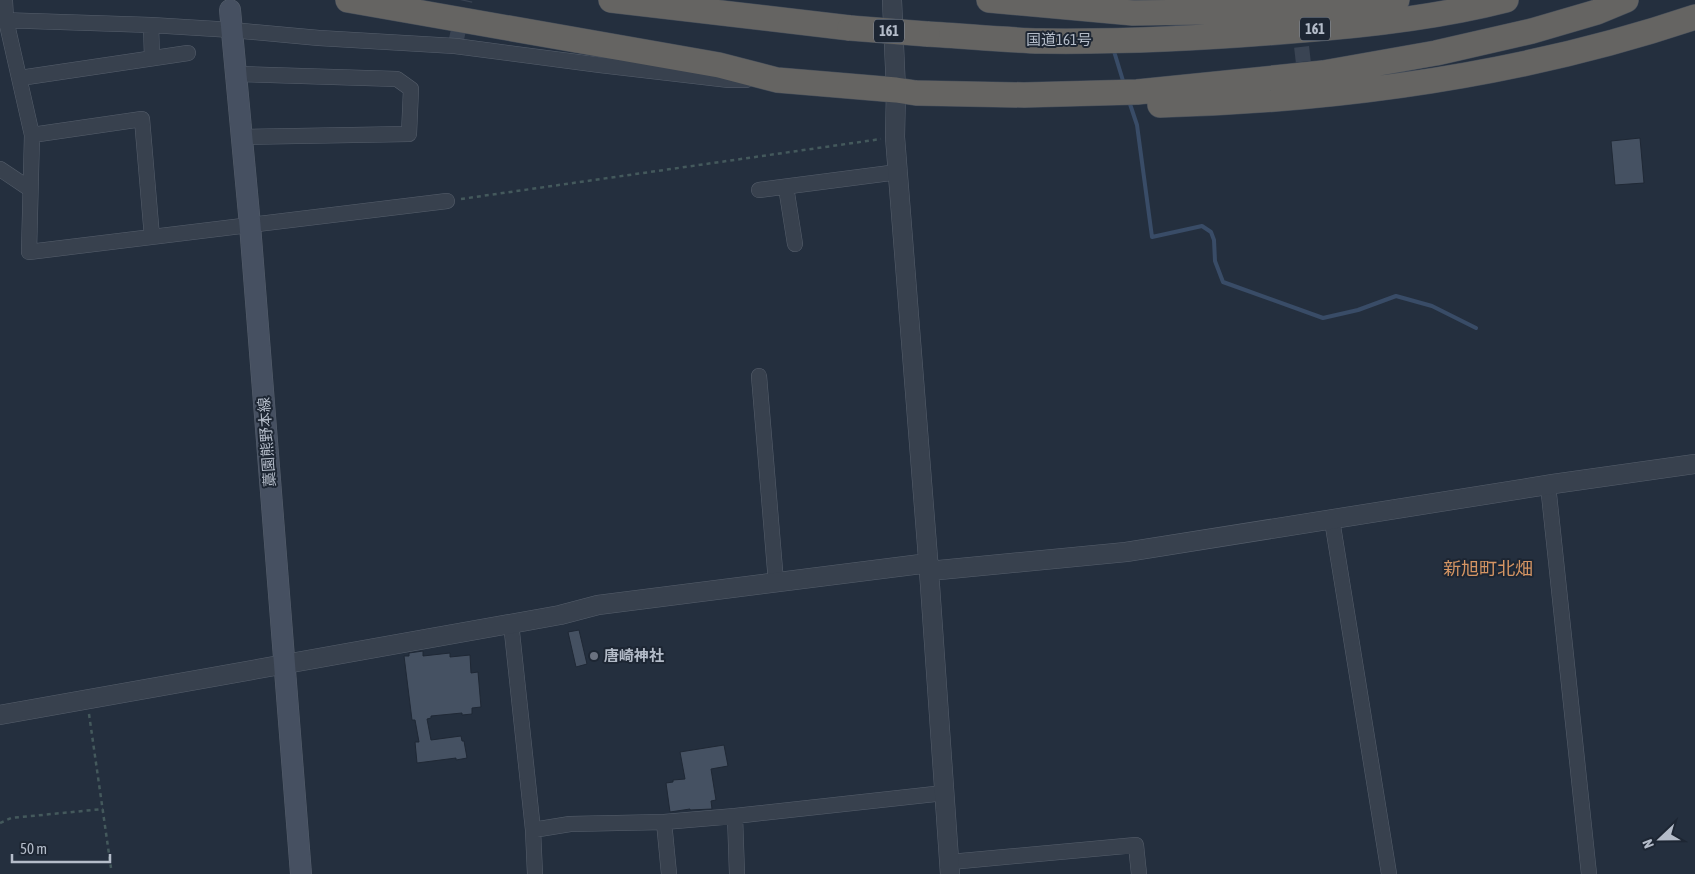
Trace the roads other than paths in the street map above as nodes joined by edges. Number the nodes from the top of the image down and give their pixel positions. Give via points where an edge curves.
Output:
1 (348, 0) edge
2 (611, 0) edge
3 (892, 0) edge
4 (989, 0) edge
5 (1397, 0) edge
6 (1506, 0) edge
7 (1626, 0) edge
8 (5, 1) edge
9 (1695, 16) edge
10 (3, 20) edge
11 (231, 20) junction
12 (151, 25) junction
13 (188, 53) dead end
14 (152, 58) junction
15 (236, 74) junction
16 (20, 78) junction
17 (777, 80) junction
18 (896, 90) junction
19 (1131, 99) junction
20 (32, 135) junction
21 (242, 137) junction
22 (0, 169) edge
23 (898, 172) junction
24 (786, 187) junction
25 (30, 190) junction
26 (759, 190) dead end
27 (447, 201) road end
28 (250, 225) junction
29 (152, 237) junction
30 (795, 244) dead end
31 (759, 376) dead end
32 (1695, 464) edge
33 (1548, 485) junction
34 (1332, 520) junction
35 (929, 567) junction
36 (776, 582) junction
37 (511, 623) junction
38 (284, 664) junction
39 (0, 715) edge
40 (944, 793) junction
41 (735, 816) junction
42 (664, 822) junction
43 (533, 830) junction
44 (950, 868) edge
45 (301, 874) edge
46 (535, 874) edge
47 (669, 874) edge
48 (737, 874) edge
49 (1139, 874) edge
50 (1389, 874) edge
51 (1589, 874) edge

1 - 17 highway via 719,65
2 - 6 highway, 国道161号 / 161, bridge via 850,28 1040,41 1243,35 1344,27 1402,20
3 - 18 street
4 - 5 highway via 1133,13 1270,11
7 - 19 highway via 1532,31 1436,53
8 - 10 street
9 - 19 highway via 1643,34 1550,58 1439,81 1306,87 1222,104
10 - 12 street
10 - 16 street
11 - 12 street
11 - 15 main road, 藁園熊野本線
11 - 17 street via 319,38 454,46 722,79
12 - 14 street
13 - 14 street
14 - 16 street
15 - 21 main road, 藁園熊野本線
15 - 21 street via 397,79 412,89 409,134
16 - 20 street
17 - 18 highway
18 - 19 highway via 916,94 1024,95 1036,108
18 - 23 street
20 - 25 street
20 - 29 street via 142,119
21 - 28 main road, 藁園熊野本線
22 - 25 street
23 - 24 street
23 - 35 street
24 - 26 street
24 - 30 street
25 - 29 street via 29,252
27 - 28 street
28 - 29 street
28 - 38 main road, 藁園熊野本線
31 - 36 street
32 - 33 street
33 - 34 street
33 - 51 street
34 - 35 street via 1126,552
34 - 50 street
35 - 36 street
35 - 40 street
36 - 37 street via 598,605
37 - 38 street
37 - 43 street
38 - 39 street
38 - 45 main road, 藁園熊野本線
40 - 41 street
40 - 44 street
41 - 42 street
41 - 48 street
42 - 43 street via 570,824
42 - 47 street
43 - 46 street
44 - 49 street via 1136,845

